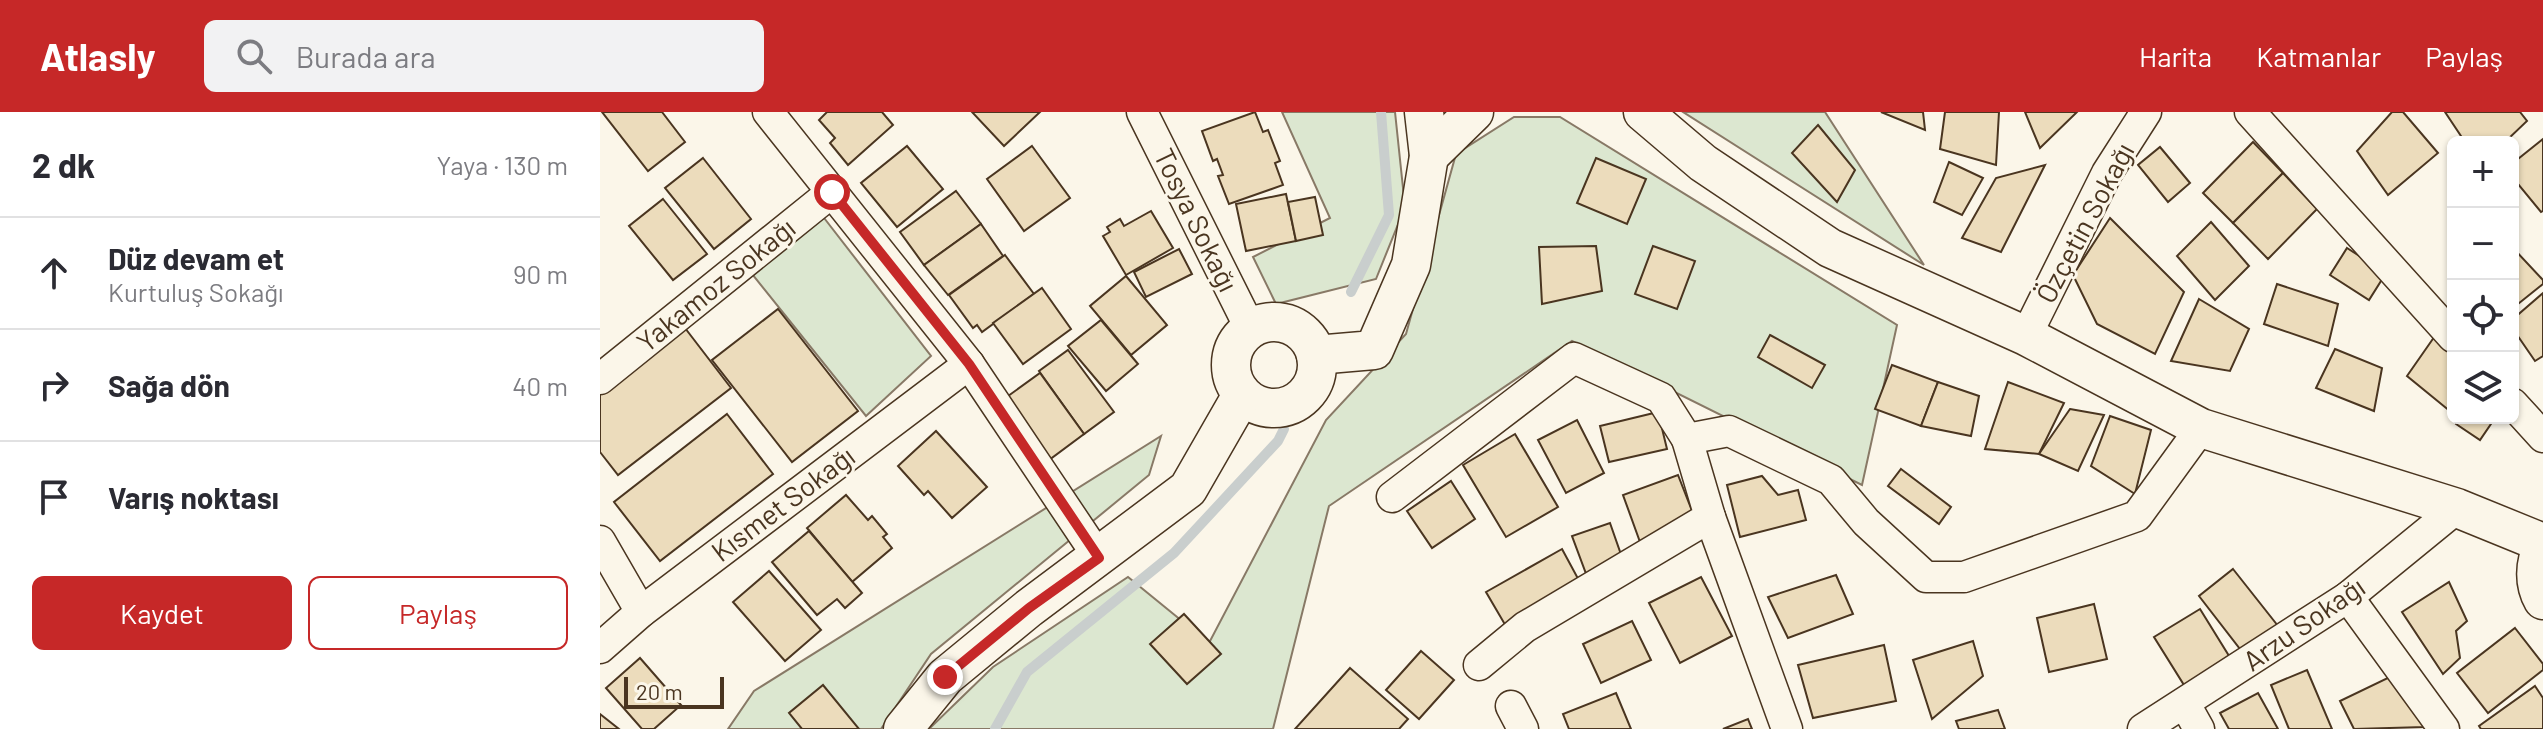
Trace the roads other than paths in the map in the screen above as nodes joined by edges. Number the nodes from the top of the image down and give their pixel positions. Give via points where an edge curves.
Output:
1 (768, 112) edge
2 (1142, 112) edge
3 (1424, 112) edge
4 (1474, 112) edge
5 (1643, 112) edge
6 (2146, 112) edge
7 (2250, 112) edge
8 (1429, 156) junction
9 (832, 192) junction
10 (1250, 328) junction
11 (2447, 330) edge
12 (2026, 336) junction
13 (1316, 355) junction
14 (969, 364) junction
15 (600, 379) edge
16 (1242, 395) junction
17 (2519, 411) edge
18 (2201, 428) junction
19 (2543, 437) edge
20 (1687, 439) junction
21 (1392, 497) dead end
22 (2457, 508) junction
23 (1710, 517) junction
24 (600, 541) edge
25 (2543, 545) edge
26 (1099, 558) junction
27 (2348, 597) junction
28 (2543, 600) edge
29 (641, 612) junction
30 (600, 648) edge
31 (1479, 665) dead end
32 (2192, 717) edge
33 (903, 729) edge
34 (1787, 729) edge
35 (2143, 729) edge
36 (2444, 729) edge

1 - 9 street
2 - 10 street, Tosya Sokağı
3 - 8 street
4 - 8 street
5 - 12 street via 1703,163 1830,248
6 - 12 street, Özçetin Sokağı via 2107,173
7 - 11 street
8 - 13 street via 1411,265 1374,350
9 - 14 street
9 - 15 street, Yakamoz Sokağı
10 - 13 street via 1276,321 1290,324 1311,341
10 - 16 street via 1240,336 1230,360 1234,385
12 - 18 street
13 - 16 street via 1314,383 1294,403 1267,407
14 - 26 street
14 - 29 street, Kısmet Sokağı
16 - 26 street via 1188,489
17 - 19 street
18 - 20 street via 2137,516 1964,577 1926,577 1866,522 1831,480 1729,431
18 - 22 street
20 - 21 street via 1661,398 1574,358
20 - 23 street
22 - 25 street
22 - 27 street, Arzu Sokağı
23 - 31 street via 1525,627
23 - 34 street
24 - 29 street
25 - 28 street via 2535,576
26 - 33 street via 945,677
27 - 32 street, Arzu Sokağı
27 - 36 street
29 - 30 street, Kısmet Sokağı
32 - 35 street, Arzu Sokağı

